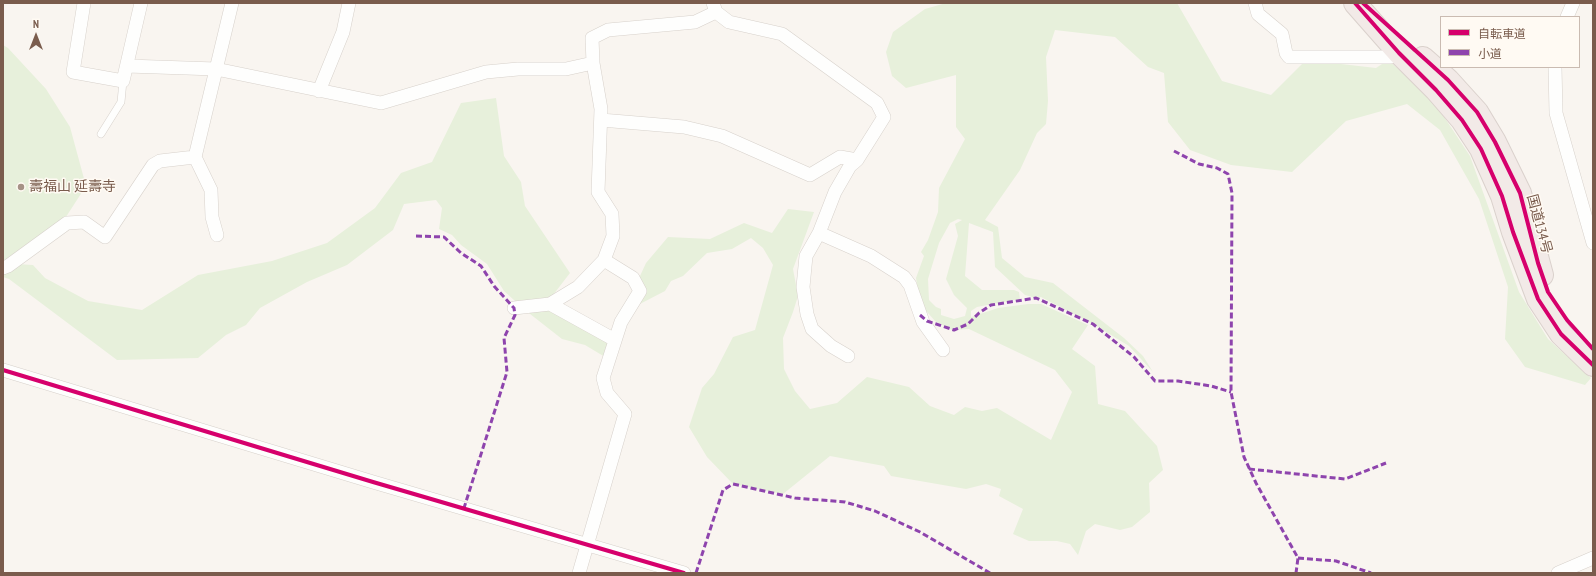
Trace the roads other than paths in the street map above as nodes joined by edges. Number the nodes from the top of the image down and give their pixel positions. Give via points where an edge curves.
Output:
1 (84, 3) edge
2 (141, 3) edge
3 (232, 3) edge
4 (349, 3) edge
5 (1255, 3) edge
6 (1355, 3) edge
7 (1363, 3) edge
8 (1573, 3) edge
9 (715, 7) edge
10 (1567, 16) edge
11 (1399, 53) junction
12 (593, 64) junction
13 (127, 66) junction
14 (1555, 68) edge
15 (216, 69) junction
16 (123, 81) junction
17 (319, 91) junction
18 (600, 120) junction
19 (101, 134) dead end
20 (195, 157) junction
21 (858, 160) junction
22 (819, 233) junction
23 (217, 235) dead end
24 (1593, 243) edge
25 (604, 260) junction
26 (3, 268) edge
27 (550, 304) junction
28 (514, 308) dead end
29 (615, 340) junction
30 (1593, 349) edge
31 (943, 350) dead end
32 (848, 356) dead end
33 (1593, 365) edge
34 (3, 370) edge
35 (587, 545) junction
36 (1593, 558) edge
37 (579, 573) edge
38 (684, 573) edge
39 (1558, 573) edge

1 - 16 street via 73,72
2 - 13 street
3 - 15 street
4 - 17 street via 343,32
5 - 11 street via 1258,14 1282,34 1289,57 1391,57
6 - 11 highway, 国道134号
7 - 30 highway, 国道134号 via 1448,80 1477,112 1495,142 1520,194 1548,292 1566,320
8 - 10 street
9 - 12 street via 694,22 608,30 592,38
9 - 21 street via 729,22 782,34 877,103 884,117
11 - 33 highway, 国道134号 via 1462,120 1481,149 1502,196 1538,299 1561,334
12 - 17 street via 566,69 486,72 381,103
12 - 18 street via 601,109
13 - 15 street
13 - 16 street
14 - 24 street via 1556,113
15 - 17 street
15 - 20 street
16 - 19 lane via 121,102
18 - 21 street via 684,127 722,136 810,175 840,157
18 - 25 street via 598,192 612,214 613,236
20 - 23 street via 211,190 212,217
20 - 26 street via 160,161 153,165 105,237 84,222 67,223
21 - 22 street via 850,166 835,192
22 - 31 street via 872,256 904,278 910,285 923,322
22 - 32 street via 806,256 803,287 807,314 812,329 831,346
25 - 27 street via 578,287
25 - 29 street via 633,278 640,291 621,322
27 - 28 street
27 - 29 street
29 - 35 street via 603,378 607,393 625,414
34 - 35 street
35 - 37 street
35 - 38 street
36 - 39 street

